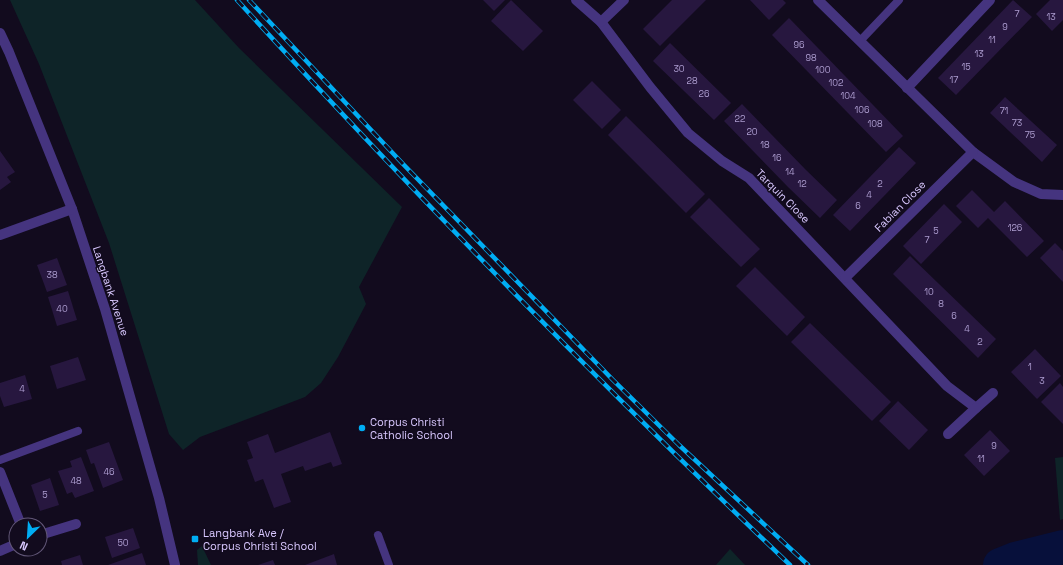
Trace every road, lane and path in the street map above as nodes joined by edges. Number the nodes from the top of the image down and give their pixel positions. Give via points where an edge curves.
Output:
1 (576, 0) edge
2 (624, 0) edge
3 (818, 0) edge
4 (899, 0) edge
5 (990, 0) edge
6 (601, 22) junction
7 (0, 33) edge
8 (860, 41) junction
9 (907, 88) junction
10 (973, 152) junction
11 (1063, 195) edge
12 (72, 209) junction
13 (0, 235) edge
14 (845, 278) junction
15 (993, 393) dead end
16 (976, 408) junction
17 (78, 431) dead end
18 (948, 434) dead end
19 (0, 460) edge
20 (0, 472) edge
21 (19, 517) edge
22 (76, 524) dead end
23 (48, 533) edge
24 (378, 535) dead end
25 (175, 565) edge
26 (389, 565) edge

1 - 6 street, Tarquin Close
2 - 6 street
3 - 8 street
4 - 8 lane
5 - 9 street
6 - 14 street, Tarquin Close via 688,132 722,161 749,178
7 - 12 street, Langbank Avenue
8 - 9 street
9 - 10 street
10 - 11 street via 1014,182 1041,194
10 - 14 street, Fabian Close
12 - 13 street
12 - 25 street, Langbank Avenue via 105,309 159,498
14 - 16 street, Tarquin Close via 947,386
15 - 16 street
16 - 18 street
17 - 19 lane
20 - 21 street
22 - 23 street
24 - 26 lane

